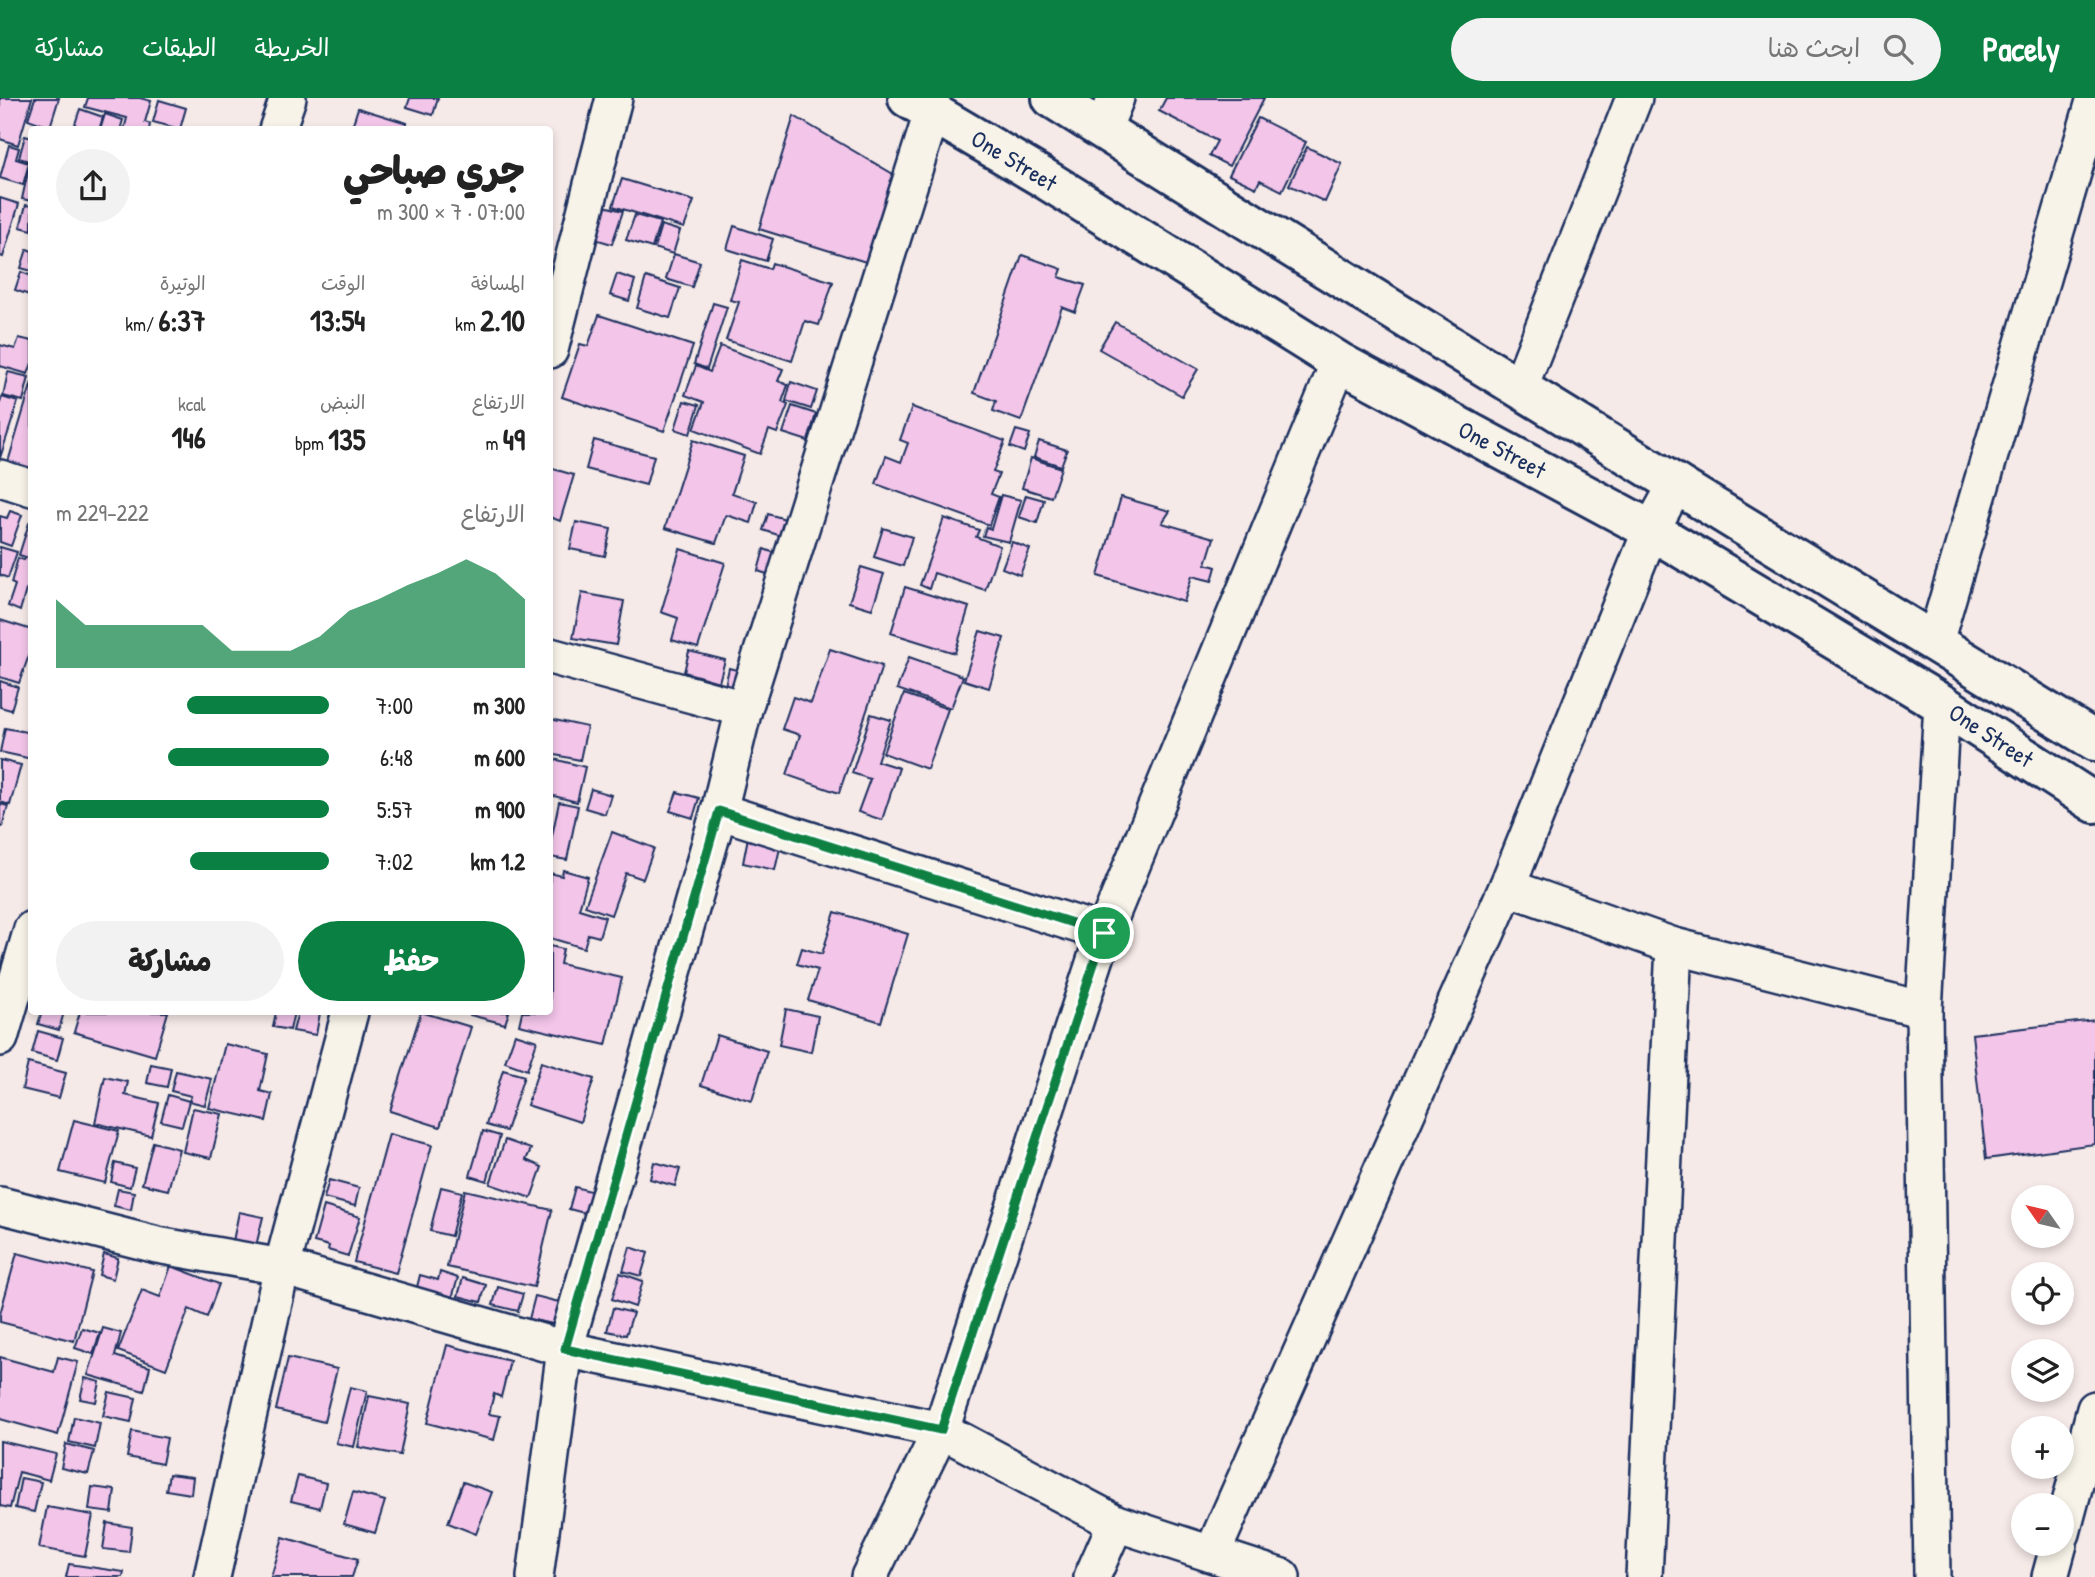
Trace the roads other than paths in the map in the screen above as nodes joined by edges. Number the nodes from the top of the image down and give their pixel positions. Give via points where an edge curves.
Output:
1 (288, 98) edge
2 (614, 98) edge
3 (1052, 98) edge
4 (1634, 98) edge
5 (2095, 98) edge
6 (920, 106) edge
7 (1110, 114) edge
8 (278, 126) edge
9 (553, 338) edge
10 (1339, 362) junction
11 (1519, 389) junction
12 (0, 478) edge
13 (1677, 484) junction
14 (28, 487) edge
15 (1651, 530) junction
16 (1935, 642) junction
17 (553, 657) edge
18 (1942, 704) junction
19 (744, 709) junction
20 (2095, 741) edge
21 (2095, 803) edge
22 (719, 811) junction
23 (1507, 887) junction
24 (1104, 933) junction
25 (28, 943) edge
26 (1674, 947) junction
27 (1924, 1010) junction
28 (349, 1015) edge
29 (0, 1038) edge
30 (0, 1205) edge
31 (282, 1267) junction
32 (565, 1349) junction
33 (2095, 1409) edge
34 (941, 1430) junction
35 (2073, 1493) edge
36 (1116, 1523) junction
37 (1212, 1554) junction
38 (2056, 1556) edge
39 (212, 1577) edge
40 (536, 1577) edge
41 (869, 1577) edge
42 (1092, 1577) edge
43 (1282, 1577) edge
44 (1644, 1577) edge
45 (1932, 1577) edge
46 (2050, 1577) edge

1 - 8 street
2 - 9 street
3 - 7 street, One Street
4 - 11 street
5 - 16 street
6 - 10 street, One Street
6 - 19 street
7 - 11 street, One Street
10 - 15 street, One Street
10 - 24 street
11 - 13 street, One Street
12 - 14 street
13 - 15 street
13 - 16 street, One Street
15 - 18 street, One Street
15 - 23 street
16 - 20 street, One Street
17 - 19 street
18 - 21 street, One Street
18 - 27 street
19 - 22 street
22 - 24 street
22 - 32 street
23 - 26 street
23 - 37 street
24 - 34 street
25 - 29 street
26 - 27 street
26 - 44 street
27 - 45 street
28 - 31 street
30 - 31 street via 157,1245
31 - 32 street
31 - 39 street
32 - 34 street
32 - 40 street
33 - 35 street
34 - 36 street
34 - 41 street
36 - 37 street
36 - 42 street
37 - 43 street
38 - 46 street

